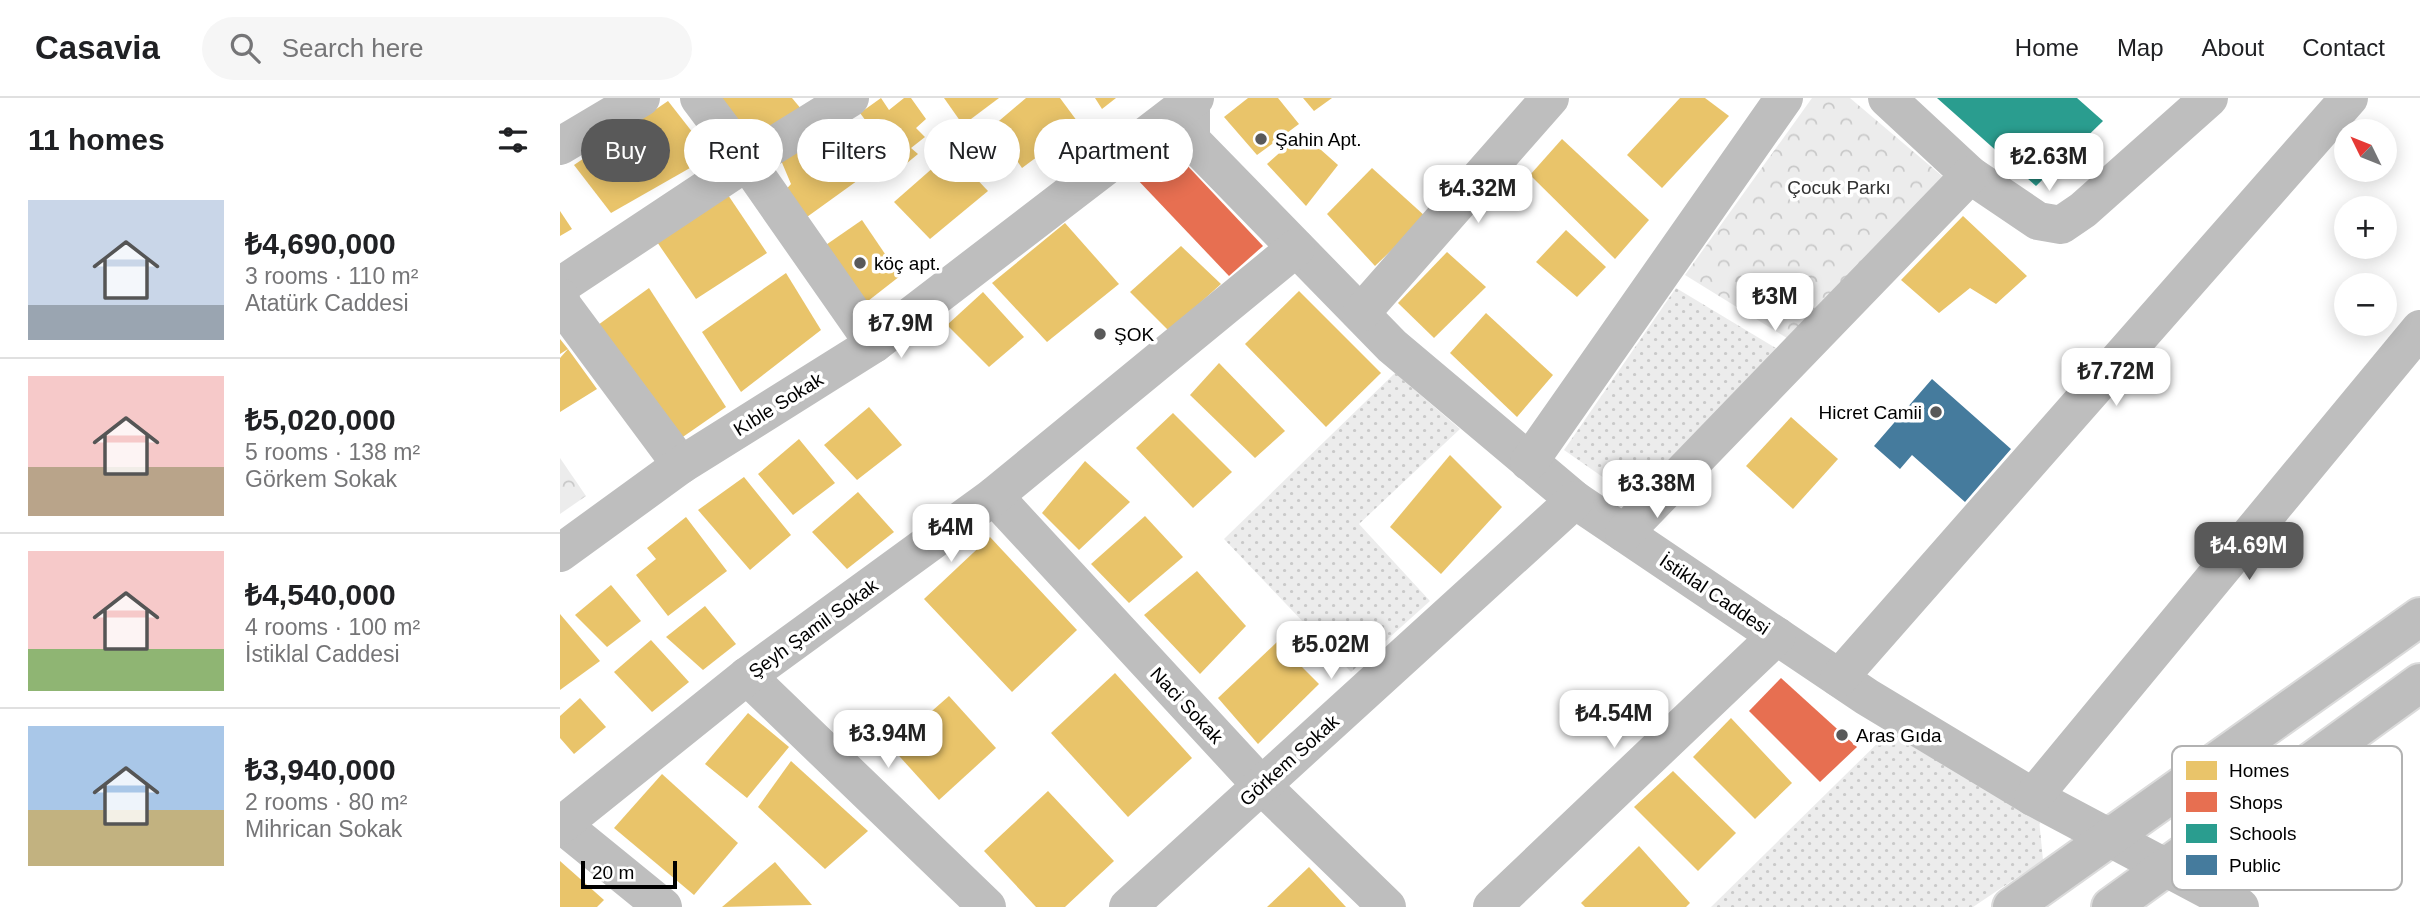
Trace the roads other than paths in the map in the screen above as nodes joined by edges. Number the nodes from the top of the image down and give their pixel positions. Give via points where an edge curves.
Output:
1 (641, 98) edge
2 (699, 98) edge
3 (850, 98) edge
4 (1550, 98) edge
5 (1784, 98) edge
6 (1887, 98) edge
7 (2209, 98) edge
8 (2349, 98) edge
9 (1192, 99) edge
10 (715, 119) edge
11 (783, 140) edge
12 (560, 146) edge
13 (1970, 175) junction
14 (717, 182) edge
15 (761, 182) edge
16 (1296, 248) junction
17 (560, 286) edge
18 (560, 297) edge
19 (1361, 313) junction
20 (2420, 329) edge
21 (874, 344) junction
22 (1529, 462) junction
23 (681, 465) junction
24 (994, 496) junction
25 (1575, 500) junction
26 (1624, 533) junction
27 (560, 554) edge
28 (2420, 617) edge
29 (1777, 636) junction
30 (747, 676) junction
31 (1839, 678) junction
32 (2420, 683) edge
33 (2239, 746) edge
34 (2334, 746) edge
35 (1261, 785) junction
36 (2172, 794) edge
37 (2033, 797) junction
38 (561, 825) edge
39 (2111, 837) junction
40 (2172, 864) edge
41 (2165, 869) junction
42 (2172, 873) edge
43 (2206, 890) edge
44 (663, 907) edge
45 (987, 907) edge
46 (1128, 907) edge
47 (1387, 907) edge
48 (1492, 907) edge
49 (2012, 907) edge
50 (2111, 907) edge
51 (2240, 907) edge

1 - 12 street
2 - 10 street
3 - 11 street
4 - 19 street
5 - 22 street
6 - 13 street
7 - 13 street via 2061,225 2038,221
8 - 31 street
9 - 16 street, İstiklal Caddesi via 1191,140
9 - 21 street, Kıble Sokak
13 - 26 street
14 - 17 street
15 - 21 street
16 - 19 street, İstiklal Caddesi
16 - 24 street, Şeyh Şamil Sokak
18 - 23 street
19 - 22 street, İstiklal Caddesi via 1392,346
20 - 37 street
21 - 23 street, Kıble Sokak
22 - 25 street, İstiklal Caddesi
23 - 27 street, Kıble Sokak
24 - 30 street, Şeyh Şamil Sokak
24 - 35 street, Naci Sokak
25 - 26 street, İstiklal Caddesi
25 - 35 street, Görkem Sokak
26 - 29 street, İstiklal Caddesi
28 - 33 street
29 - 31 street, İstiklal Caddesi
29 - 48 street
30 - 38 street, Şeyh Şamil Sokak
30 - 45 street
31 - 37 street, İstiklal Caddesi
32 - 34 street
35 - 46 street, Görkem Sokak
35 - 47 street, Naci Sokak
36 - 39 street
37 - 39 street, İstiklal Caddesi
38 - 44 street
39 - 41 street, İstiklal Caddesi
39 - 49 street
40 - 41 street
41 - 42 street, İstiklal Caddesi
41 - 50 street
43 - 51 street, İstiklal Caddesi

